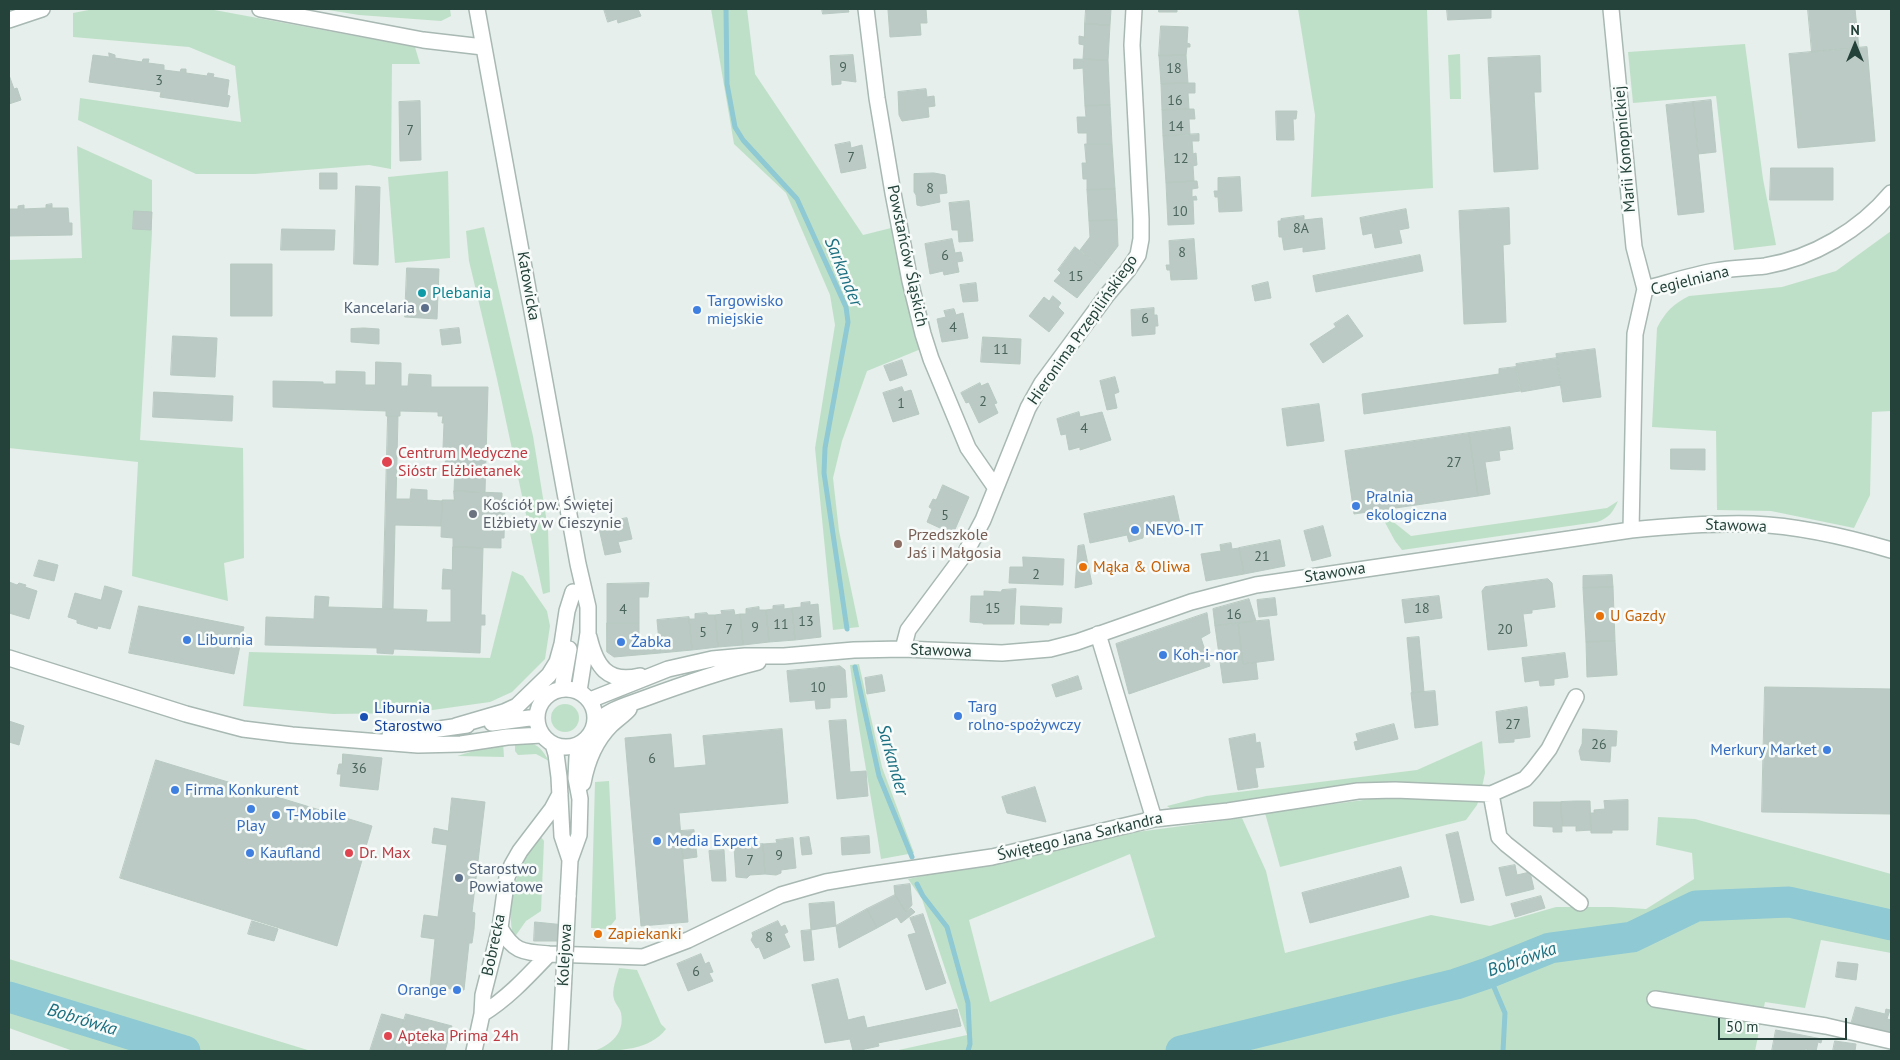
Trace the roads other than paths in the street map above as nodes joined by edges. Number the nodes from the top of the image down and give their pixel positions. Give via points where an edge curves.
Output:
1 (42, 9) edge
2 (260, 9) edge
3 (477, 9) edge
4 (866, 9) edge
5 (1134, 9) edge
6 (1612, 9) edge
7 (9, 20) edge
8 (484, 47) junction
9 (1891, 193) edge
10 (1645, 289) junction
11 (995, 487) junction
12 (1631, 530) junction
13 (1891, 550) edge
14 (578, 564) junction
15 (573, 592) junction
16 (588, 633) junction
17 (1098, 634) junction
18 (903, 649) junction
19 (784, 656) junction
20 (9, 658) edge
21 (668, 668) junction
22 (562, 689) junction
23 (584, 696) junction
24 (1576, 697) dead end
25 (636, 702) junction
26 (537, 717) junction
27 (595, 724) junction
28 (456, 726) junction
29 (359, 739) junction
30 (548, 740) junction
31 (581, 743) junction
32 (560, 794) junction
33 (1491, 794) junction
34 (580, 799) junction
35 (1154, 819) junction
36 (570, 860) junction
37 (1580, 903) dead end
38 (500, 928) junction
39 (549, 954) junction
40 (1655, 999) dead end
41 (482, 1014) junction
42 (1891, 1041) edge
43 (474, 1051) edge
44 (560, 1051) edge

1 - 7 street
2 - 8 street via 423,40
3 - 8 street, Katowicka
4 - 11 street, Powstańców Śląskich via 893,193 922,334 968,448
5 - 11 street, Hieronima Przepilińskiego via 1132,45 1141,219 1138,255 1042,383
6 - 10 street, Marii Konopnickiej via 1634,247
8 - 14 street, Katowicka
9 - 10 street, Cegielniana via 1880,207 1824,246 1766,266 1714,271
10 - 12 street, Cegielniana via 1635,334
11 - 18 street, Hieronima Przepilińskiego via 966,552 908,630
12 - 13 street, Stawowa via 1754,524 1858,540
12 - 17 street, Stawowa via 1256,585 1191,602
14 - 15 street, Katowicka
14 - 16 street, Katowicka via 588,607
15 - 22 street, Katowicka via 572,629
15 - 28 street via 557,662 549,675 517,706
16 - 21 street via 593,654 603,670 622,678
16 - 23 street, Katowicka
17 - 18 street, Stawowa via 1050,649 1002,653
17 - 35 street
18 - 19 street, Stawowa
19 - 21 street, Stawowa via 712,659
19 - 25 street, Stawowa via 715,673
20 - 29 street via 243,729
21 - 23 street, Stawowa
22 - 23 street
22 - 26 street via 544,698
23 - 27 street via 596,715
24 - 33 street, Świętego Jana Sarkandra via 1549,749 1534,770 1524,779
25 - 27 street, Stawowa via 607,713
25 - 34 street via 597,743 586,764
26 - 28 street
26 - 30 street via 538,726
27 - 31 street
28 - 29 street
29 - 30 street via 418,745 461,744 507,737
30 - 31 street via 567,748
30 - 32 street, Kolejowa via 556,754
31 - 34 street, Kolejowa via 576,778
32 - 36 street, Kolejowa via 562,836
32 - 38 street, Bobrecka via 512,865
33 - 35 street, Świętego Jana Sarkandra via 1358,791 1228,812
33 - 37 street via 1499,837
34 - 36 street, Kolejowa via 579,835
35 - 39 street, Świętego Jana Sarkandra via 992,857 826,882 781,895 688,940 643,957
36 - 44 street, Kolejowa, bridge
38 - 39 street, Świętego Jana Sarkandra via 509,943 520,949
38 - 41 street, Bobrecka via 483,995
39 - 41 street via 513,991
40 - 42 street via 1826,1026
41 - 43 street, Bobrecka

